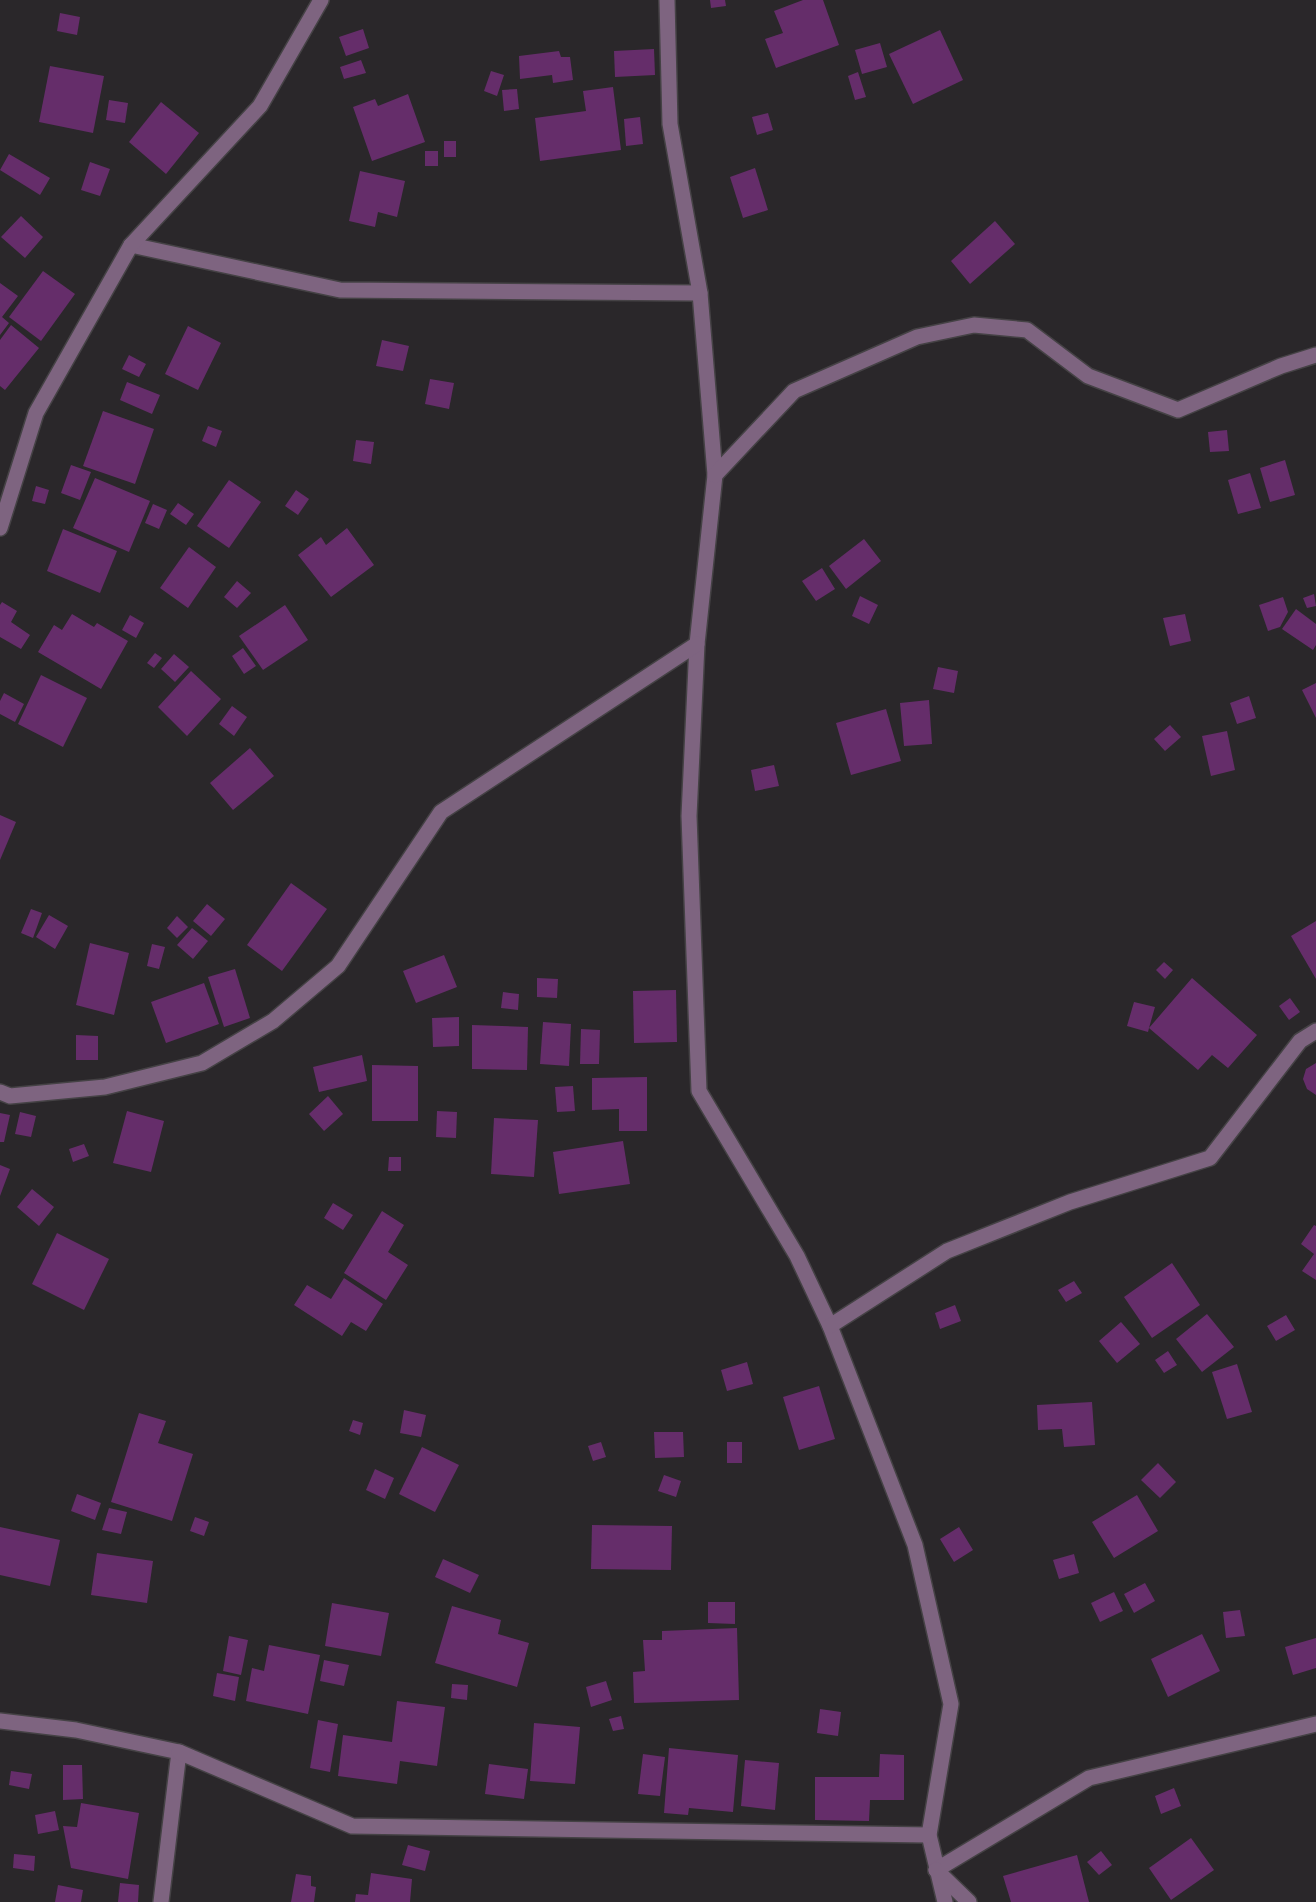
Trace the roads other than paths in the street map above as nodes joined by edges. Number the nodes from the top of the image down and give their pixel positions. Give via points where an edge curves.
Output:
1 (321, 0) edge
2 (667, 0) edge
3 (131, 245) junction
4 (700, 294) junction
5 (1316, 355) edge
6 (715, 475) junction
7 (0, 528) edge
8 (698, 644) junction
9 (1316, 1031) edge
10 (0, 1092) edge
11 (830, 1326) junction
12 (0, 1720) edge
13 (1316, 1724) edge
14 (179, 1752) junction
15 (929, 1835) junction
16 (936, 1870) junction
17 (161, 1902) edge
18 (945, 1902) edge
19 (969, 1902) edge

1 - 3 street via 260,106
2 - 4 street via 670,124
3 - 4 street via 340,290
3 - 7 street via 36,413
4 - 6 street
5 - 6 street via 1178,410 1088,376 1027,330 974,325 917,337 794,391
6 - 8 street
8 - 10 street via 441,812 338,966 273,1021 202,1063 105,1087 10,1096
8 - 11 street via 688,816 699,1091 797,1256
9 - 11 street via 1300,1041 1210,1158 1070,1202 947,1251
11 - 15 street via 915,1545 951,1704
12 - 14 street via 76,1730
13 - 16 street via 1089,1778
14 - 15 street via 352,1826
14 - 17 street
15 - 16 street
16 - 18 street
16 - 19 street

